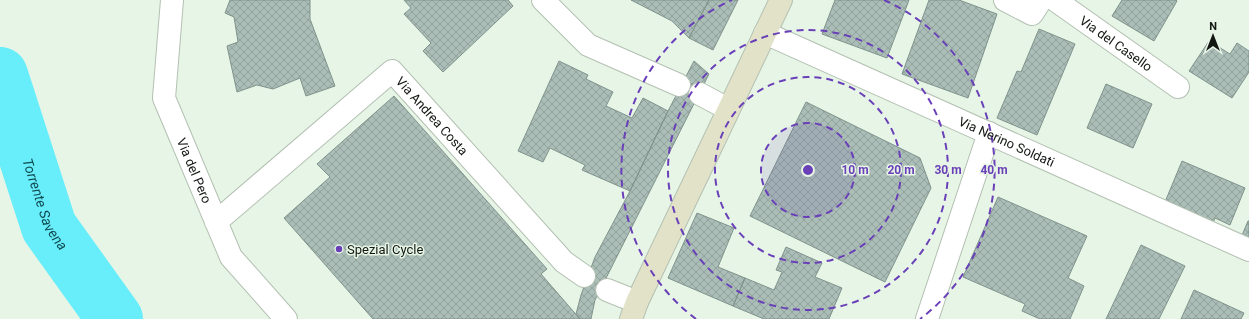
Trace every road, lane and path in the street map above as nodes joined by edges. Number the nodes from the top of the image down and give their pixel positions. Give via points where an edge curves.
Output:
1 (172, 0) edge
2 (543, 0) edge
3 (781, 0) edge
4 (1005, 0) edge
5 (1041, 0) edge
6 (1054, 0) edge
7 (765, 33) junction
8 (679, 85) dead end
9 (1178, 87) dead end
10 (700, 94) dead end
11 (728, 109) junction
12 (989, 134) junction
13 (216, 222) junction
14 (1249, 250) edge
15 (584, 276) dead end
16 (607, 290) dead end
17 (634, 310) edge
18 (286, 319) edge
19 (927, 319) edge

1 - 13 street, Via del Pero via 164,98
2 - 8 street via 588,45
3 - 7 main road
4 - 5 street via 1032,14
6 - 9 street, Via del Casello
7 - 11 main road
7 - 12 street, Via Nerino Soldati
10 - 11 street
11 - 17 main road
12 - 14 street, Via Nerino Soldati
12 - 19 street
13 - 15 street, Via Andrea Costa via 392,71 564,262
13 - 18 street, Via del Pero via 231,257
16 - 17 street

